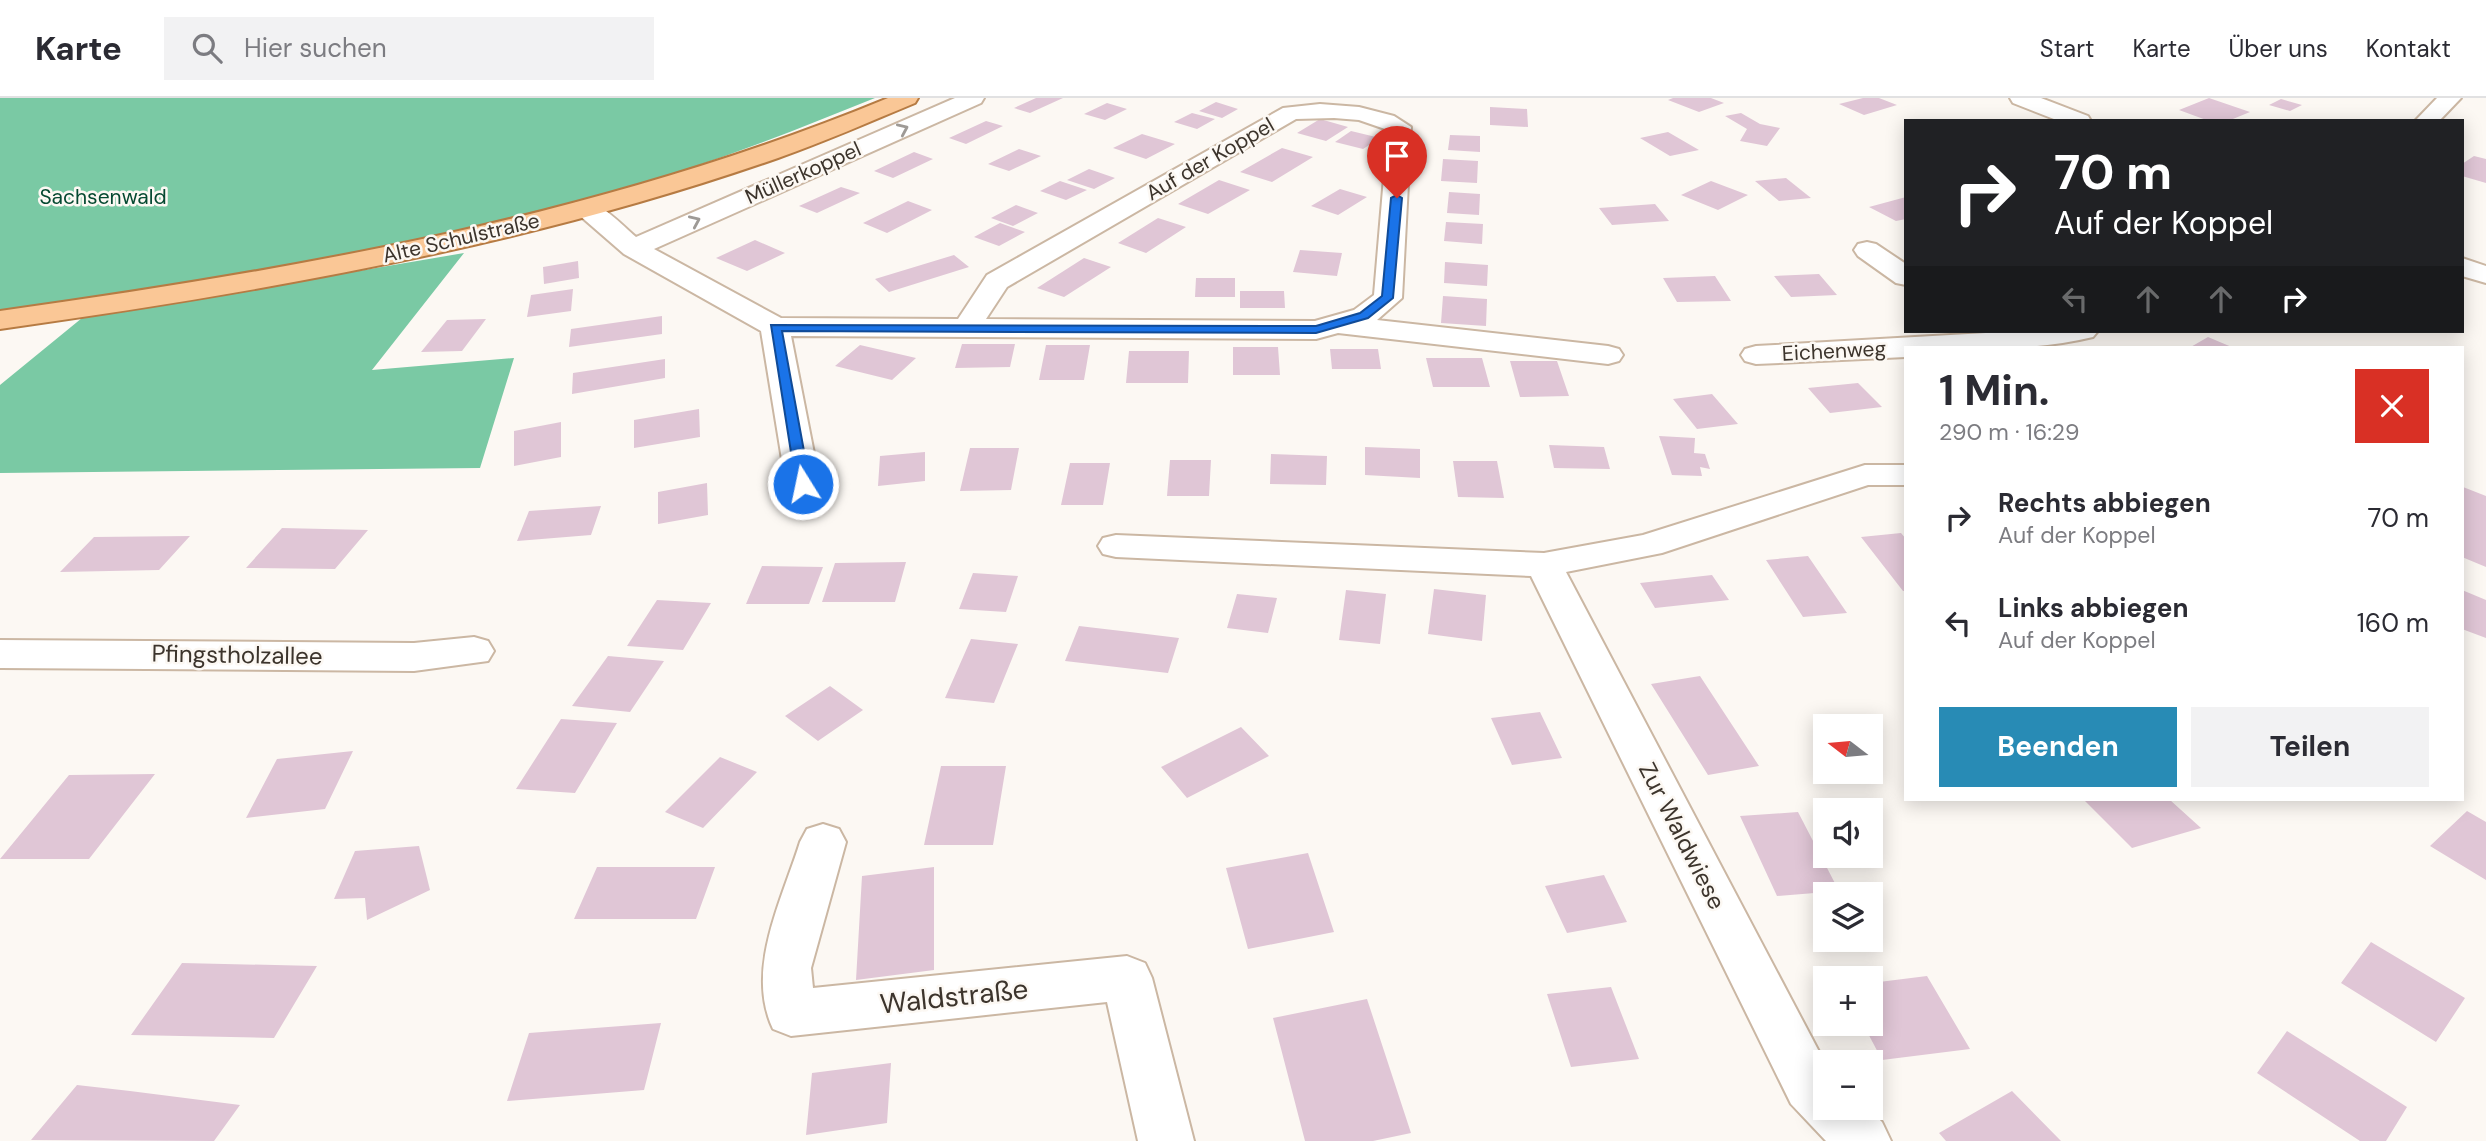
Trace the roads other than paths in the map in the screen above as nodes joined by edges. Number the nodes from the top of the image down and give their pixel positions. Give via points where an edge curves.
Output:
1 (907, 98) edge
2 (973, 98) edge
3 (2021, 98) edge
4 (2450, 98) edge
5 (2075, 119) edge
6 (2428, 119) edge
7 (584, 208) junction
8 (633, 248) junction
9 (1867, 250) dead end
10 (2464, 267) edge
11 (2486, 275) edge
12 (1904, 276) edge
13 (0, 320) edge
14 (1338, 324) junction
15 (775, 327) junction
16 (965, 330) junction
17 (2051, 333) edge
18 (1988, 337) edge
19 (1608, 355) dead end
20 (1756, 355) dead end
21 (1904, 475) edge
22 (803, 484) dead end
23 (1116, 546) dead end
24 (1544, 565) junction
25 (474, 651) dead end
26 (0, 654) edge
27 (823, 842) dead end
28 (1813, 1090) edge
29 (1842, 1120) edge
30 (1167, 1141) edge
31 (1863, 1141) edge

1 - 7 main road, Alte Schulstraße via 789,147
8 -> 2 street, Müllerkoppel
3 - 5 street
4 - 6 street
7 - 8 street, Auf der Koppel
7 - 13 main road, Alte Schulstraße via 356,262
8 - 15 street, Auf der Koppel
9 - 12 street
10 - 11 street
14 - 16 street, Auf der Koppel via 1316,330
14 - 16 street, Auf der Koppel via 1364,316 1388,298 1400,127 1336,109 1291,113 997,281
14 - 19 street
15 - 16 street, Auf der Koppel
15 - 22 street
17 - 18 street, Eichenweg
18 - 20 street, Eichenweg
21 - 24 street via 1865,475 1649,545
23 - 24 street
24 - 28 street, Zur Waldwiese
25 - 26 street, Pfingstholzallee via 414,657
27 - 30 street, Waldstraße via 786,968 791,1013 1127,978
29 - 31 street

